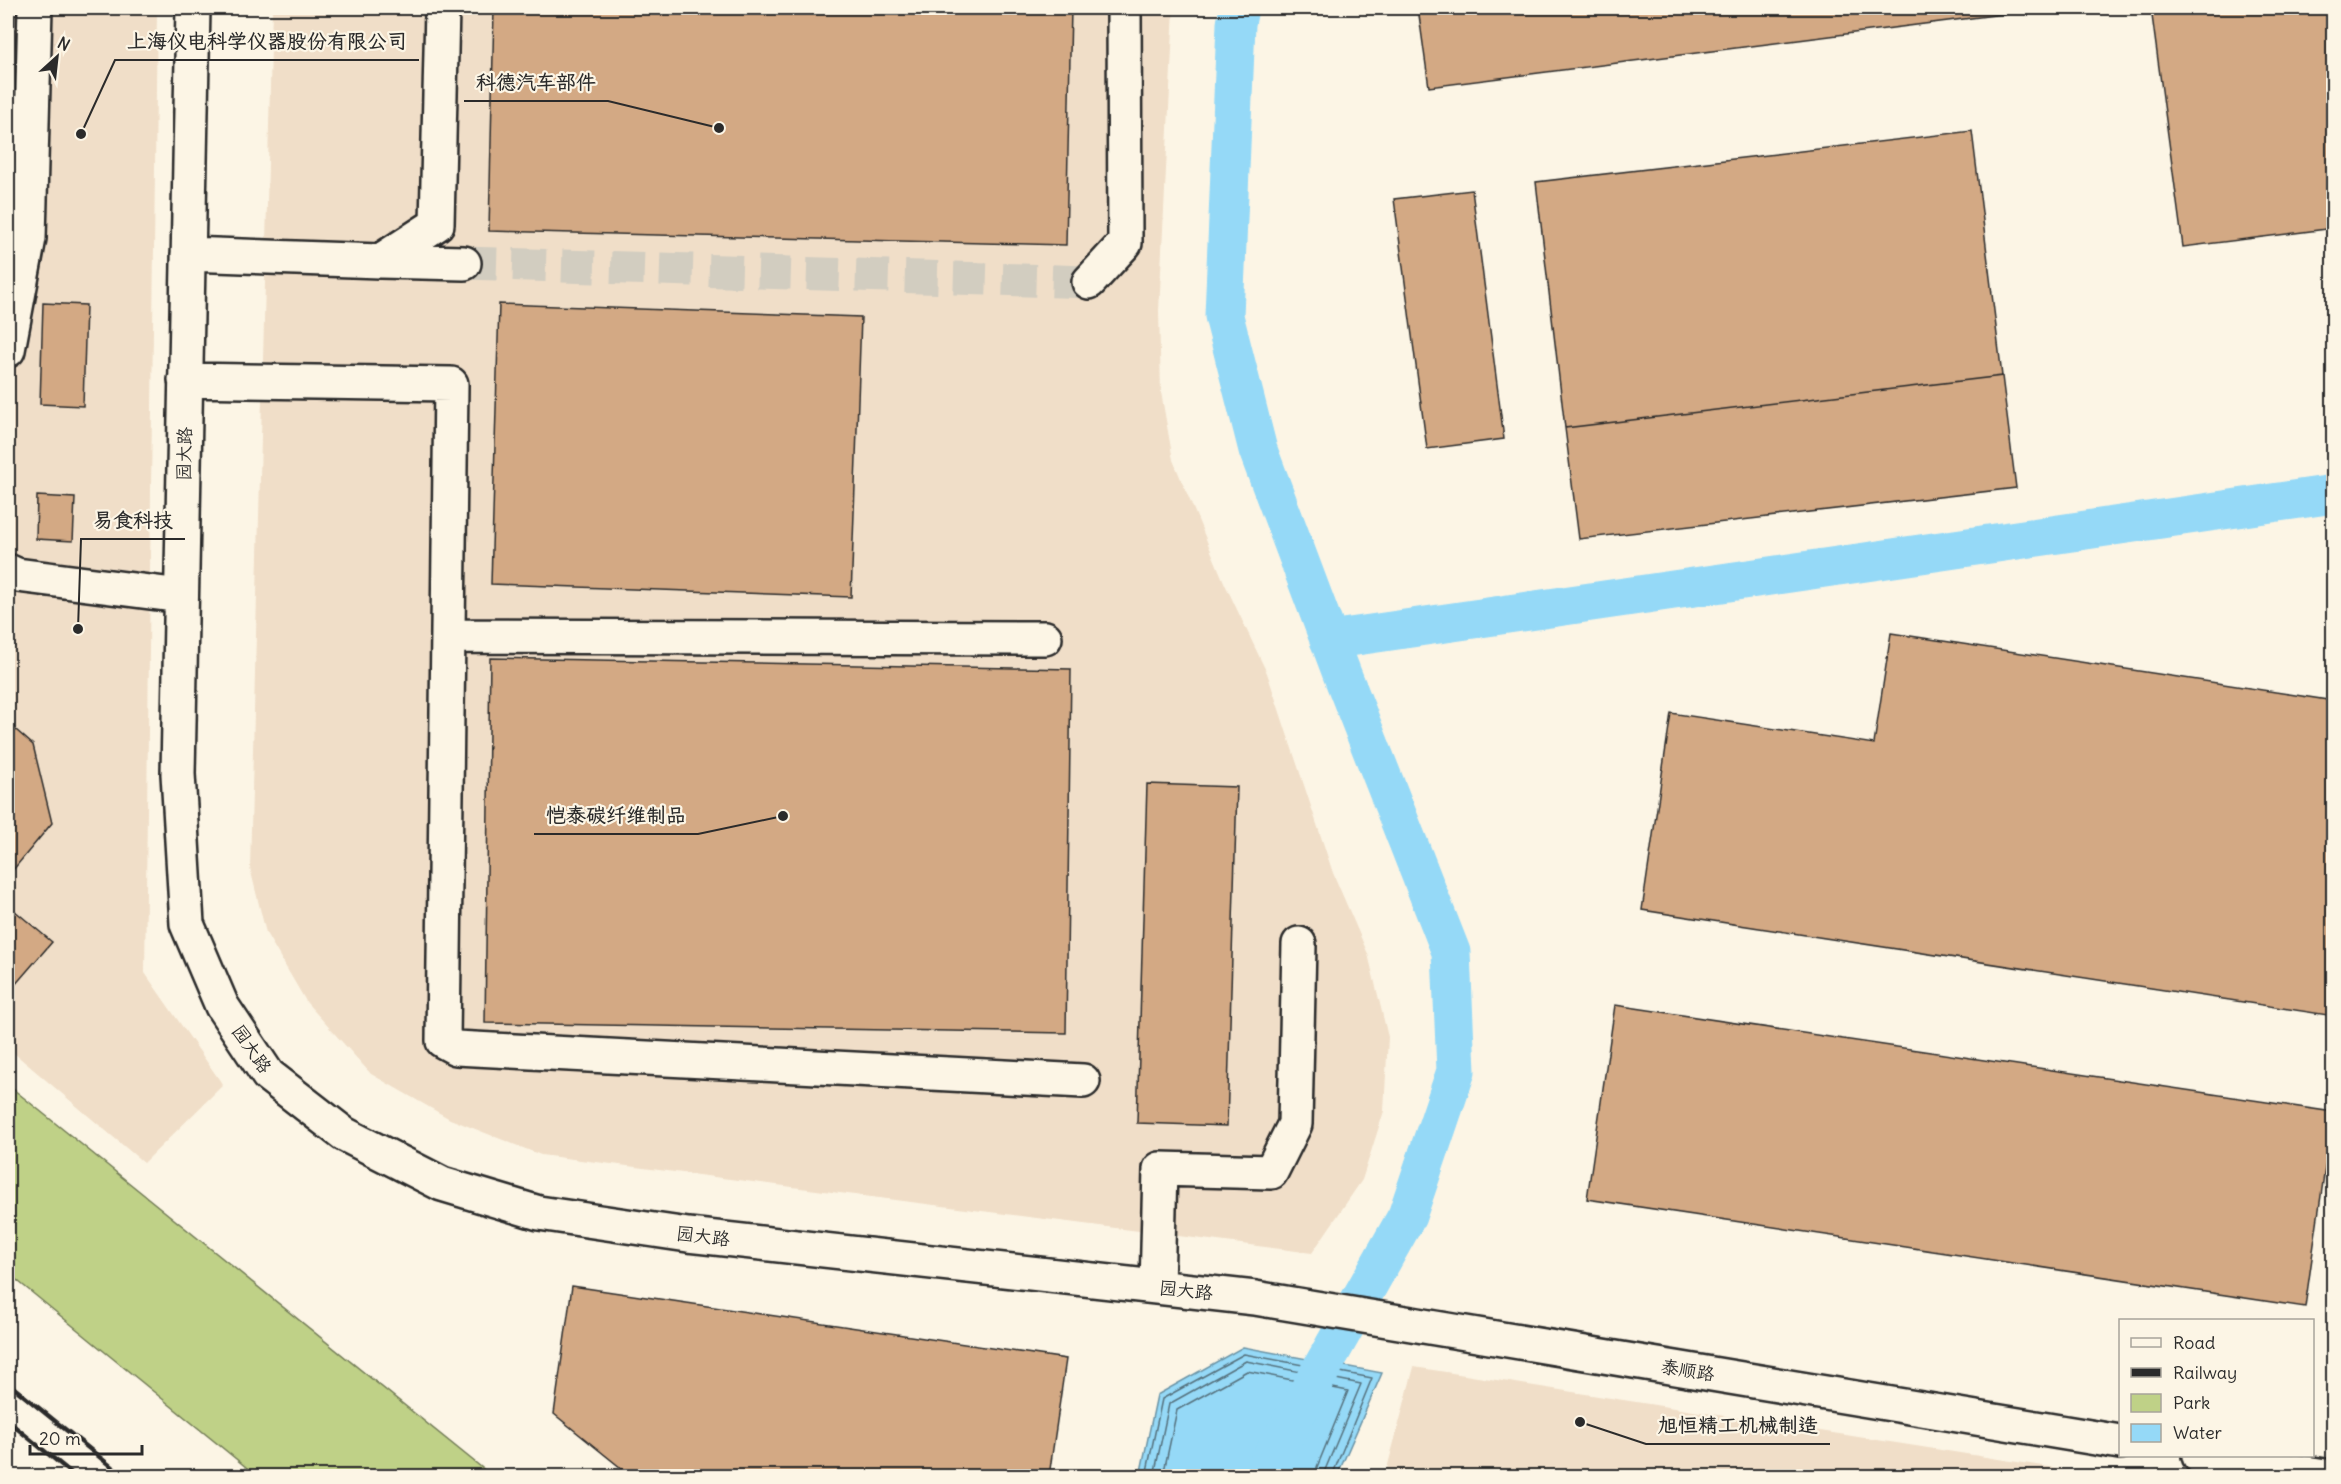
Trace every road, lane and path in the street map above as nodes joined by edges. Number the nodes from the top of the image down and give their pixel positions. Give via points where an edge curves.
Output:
1 (35, 8) edge
2 (193, 8) edge
3 (442, 8) edge
4 (1124, 8) edge
5 (188, 254) junction
6 (380, 261) junction
7 (464, 263) tunnel mouth
8 (1089, 282) dead end
9 (13, 295) edge
10 (8, 350) edge
11 (185, 380) junction
12 (8, 571) edge
13 (181, 596) junction
14 (448, 636) junction
15 (1045, 638) dead end
16 (1299, 944) dead end
17 (1083, 1081) dead end
18 (1157, 1287) junction
19 (1255, 1298) joint
20 (2119, 1443) edge
21 (2211, 1457) edge
22 (2325, 1476) edge

1 - 9 street via 29,238
2 - 5 street, 园大路
3 - 6 street via 437,224
4 - 8 street via 1125,243
5 - 6 street
5 - 11 street, 园大路
6 - 7 street
9 - 10 street
11 - 13 street, 园大路
11 - 14 street via 452,384
12 - 13 street
13 - 18 street, 园大路 via 178,774 187,924 222,1006 268,1075 344,1134 442,1184 539,1213 688,1235
14 - 15 street
14 - 17 street via 443,1041 456,1048
16 - 18 street via 1295,1124 1270,1172 1160,1169
18 - 19 street, 园大路
19 - 20 street, 泰顺路
21 - 22 street

